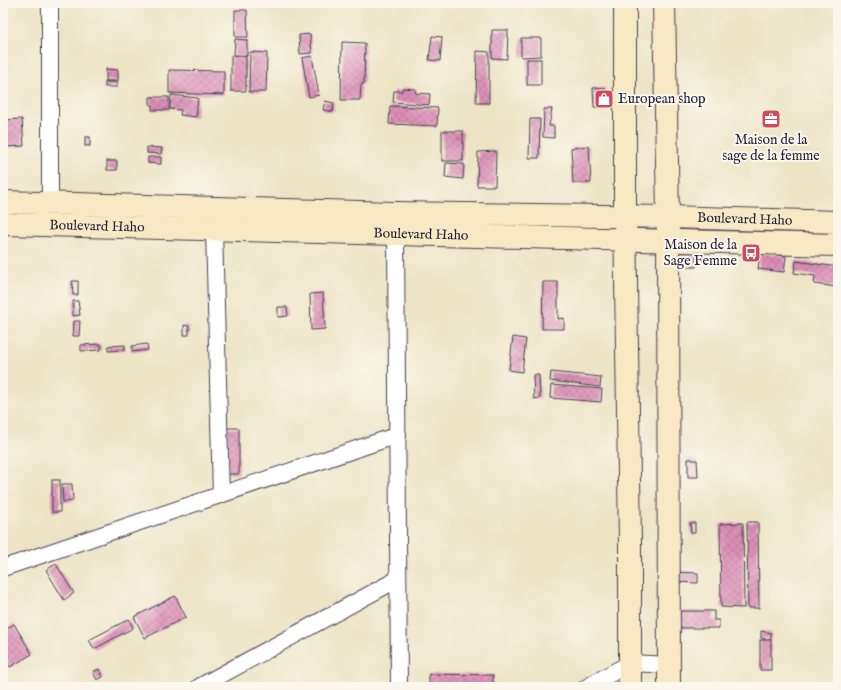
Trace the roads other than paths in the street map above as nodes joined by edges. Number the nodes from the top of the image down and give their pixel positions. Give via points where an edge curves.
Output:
1 (50, 3) edge
2 (625, 3) edge
3 (664, 3) edge
4 (3, 202) edge
5 (50, 204) junction
6 (625, 217) junction
7 (668, 217) junction
8 (838, 222) edge
9 (3, 224) edge
10 (214, 230) junction
11 (396, 234) junction
12 (625, 240) junction
13 (668, 240) junction
14 (838, 245) edge
15 (398, 435) junction
16 (221, 495) junction
17 (3, 568) edge
18 (398, 580) junction
19 (630, 663) junction
20 (670, 665) junction
21 (199, 687) edge
22 (399, 687) edge
23 (587, 687) edge
24 (630, 687) edge
25 (669, 687) edge

1 - 5 street
2 - 6 main road
3 - 7 main road
4 - 5 main road, Boulevard Haho
5 - 6 main road, Boulevard Haho
6 - 7 main road, Boulevard Haho
6 - 12 main road
7 - 8 main road, Boulevard Haho
7 - 13 main road
9 - 10 main road, Boulevard Haho
10 - 11 main road, Boulevard Haho
10 - 16 street
11 - 12 main road, Boulevard Haho
11 - 15 street
12 - 13 main road, Boulevard Haho
12 - 19 main road
13 - 14 main road, Boulevard Haho
13 - 20 main road
15 - 16 street
15 - 18 street
16 - 17 street
18 - 21 street
18 - 22 street
19 - 20 street
19 - 23 street
19 - 24 main road
20 - 25 main road

